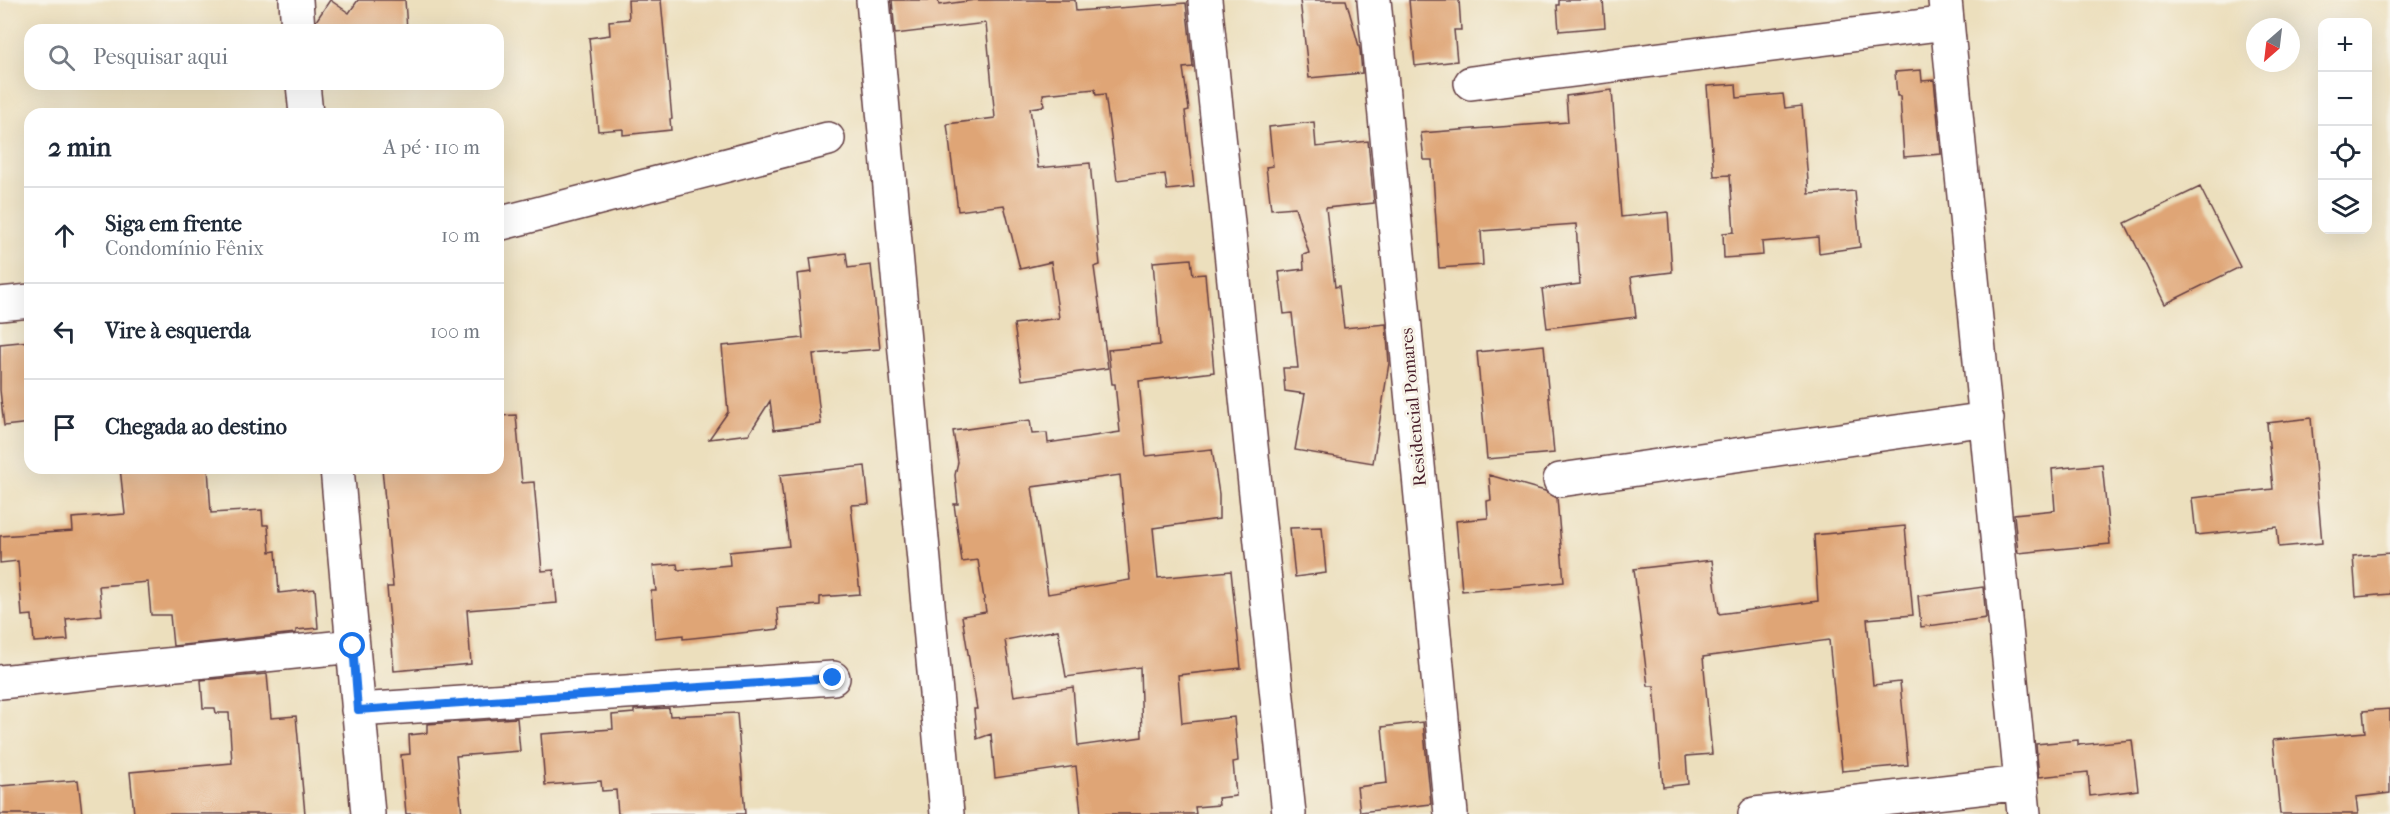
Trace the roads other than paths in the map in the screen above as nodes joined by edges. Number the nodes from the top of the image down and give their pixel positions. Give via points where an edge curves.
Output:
1 (296, 0) edge
2 (873, 0) edge
3 (1205, 0) edge
4 (1374, 0) edge
5 (1946, 12) edge
6 (298, 24) edge
7 (1471, 83) dead end
8 (304, 90) edge
9 (305, 108) edge
10 (828, 139) dead end
11 (504, 222) edge
12 (24, 302) edge
13 (0, 304) edge
14 (1986, 418) junction
15 (338, 474) edge
16 (1560, 480) dead end
17 (353, 646) junction
18 (833, 678) dead end
19 (0, 682) edge
20 (358, 710) junction
21 (2023, 799) edge
22 (368, 814) edge
23 (947, 814) edge
24 (1289, 814) edge
25 (1451, 814) edge
26 (1755, 814) edge

1 - 6 street
2 - 23 street
3 - 24 street
4 - 25 street, Residencial Pomares
5 - 7 street
5 - 14 street
8 - 9 street
10 - 11 street
12 - 13 street
14 - 16 street
14 - 21 street
15 - 17 street
17 - 19 street
17 - 20 street
18 - 20 street
20 - 22 street
21 - 26 street

